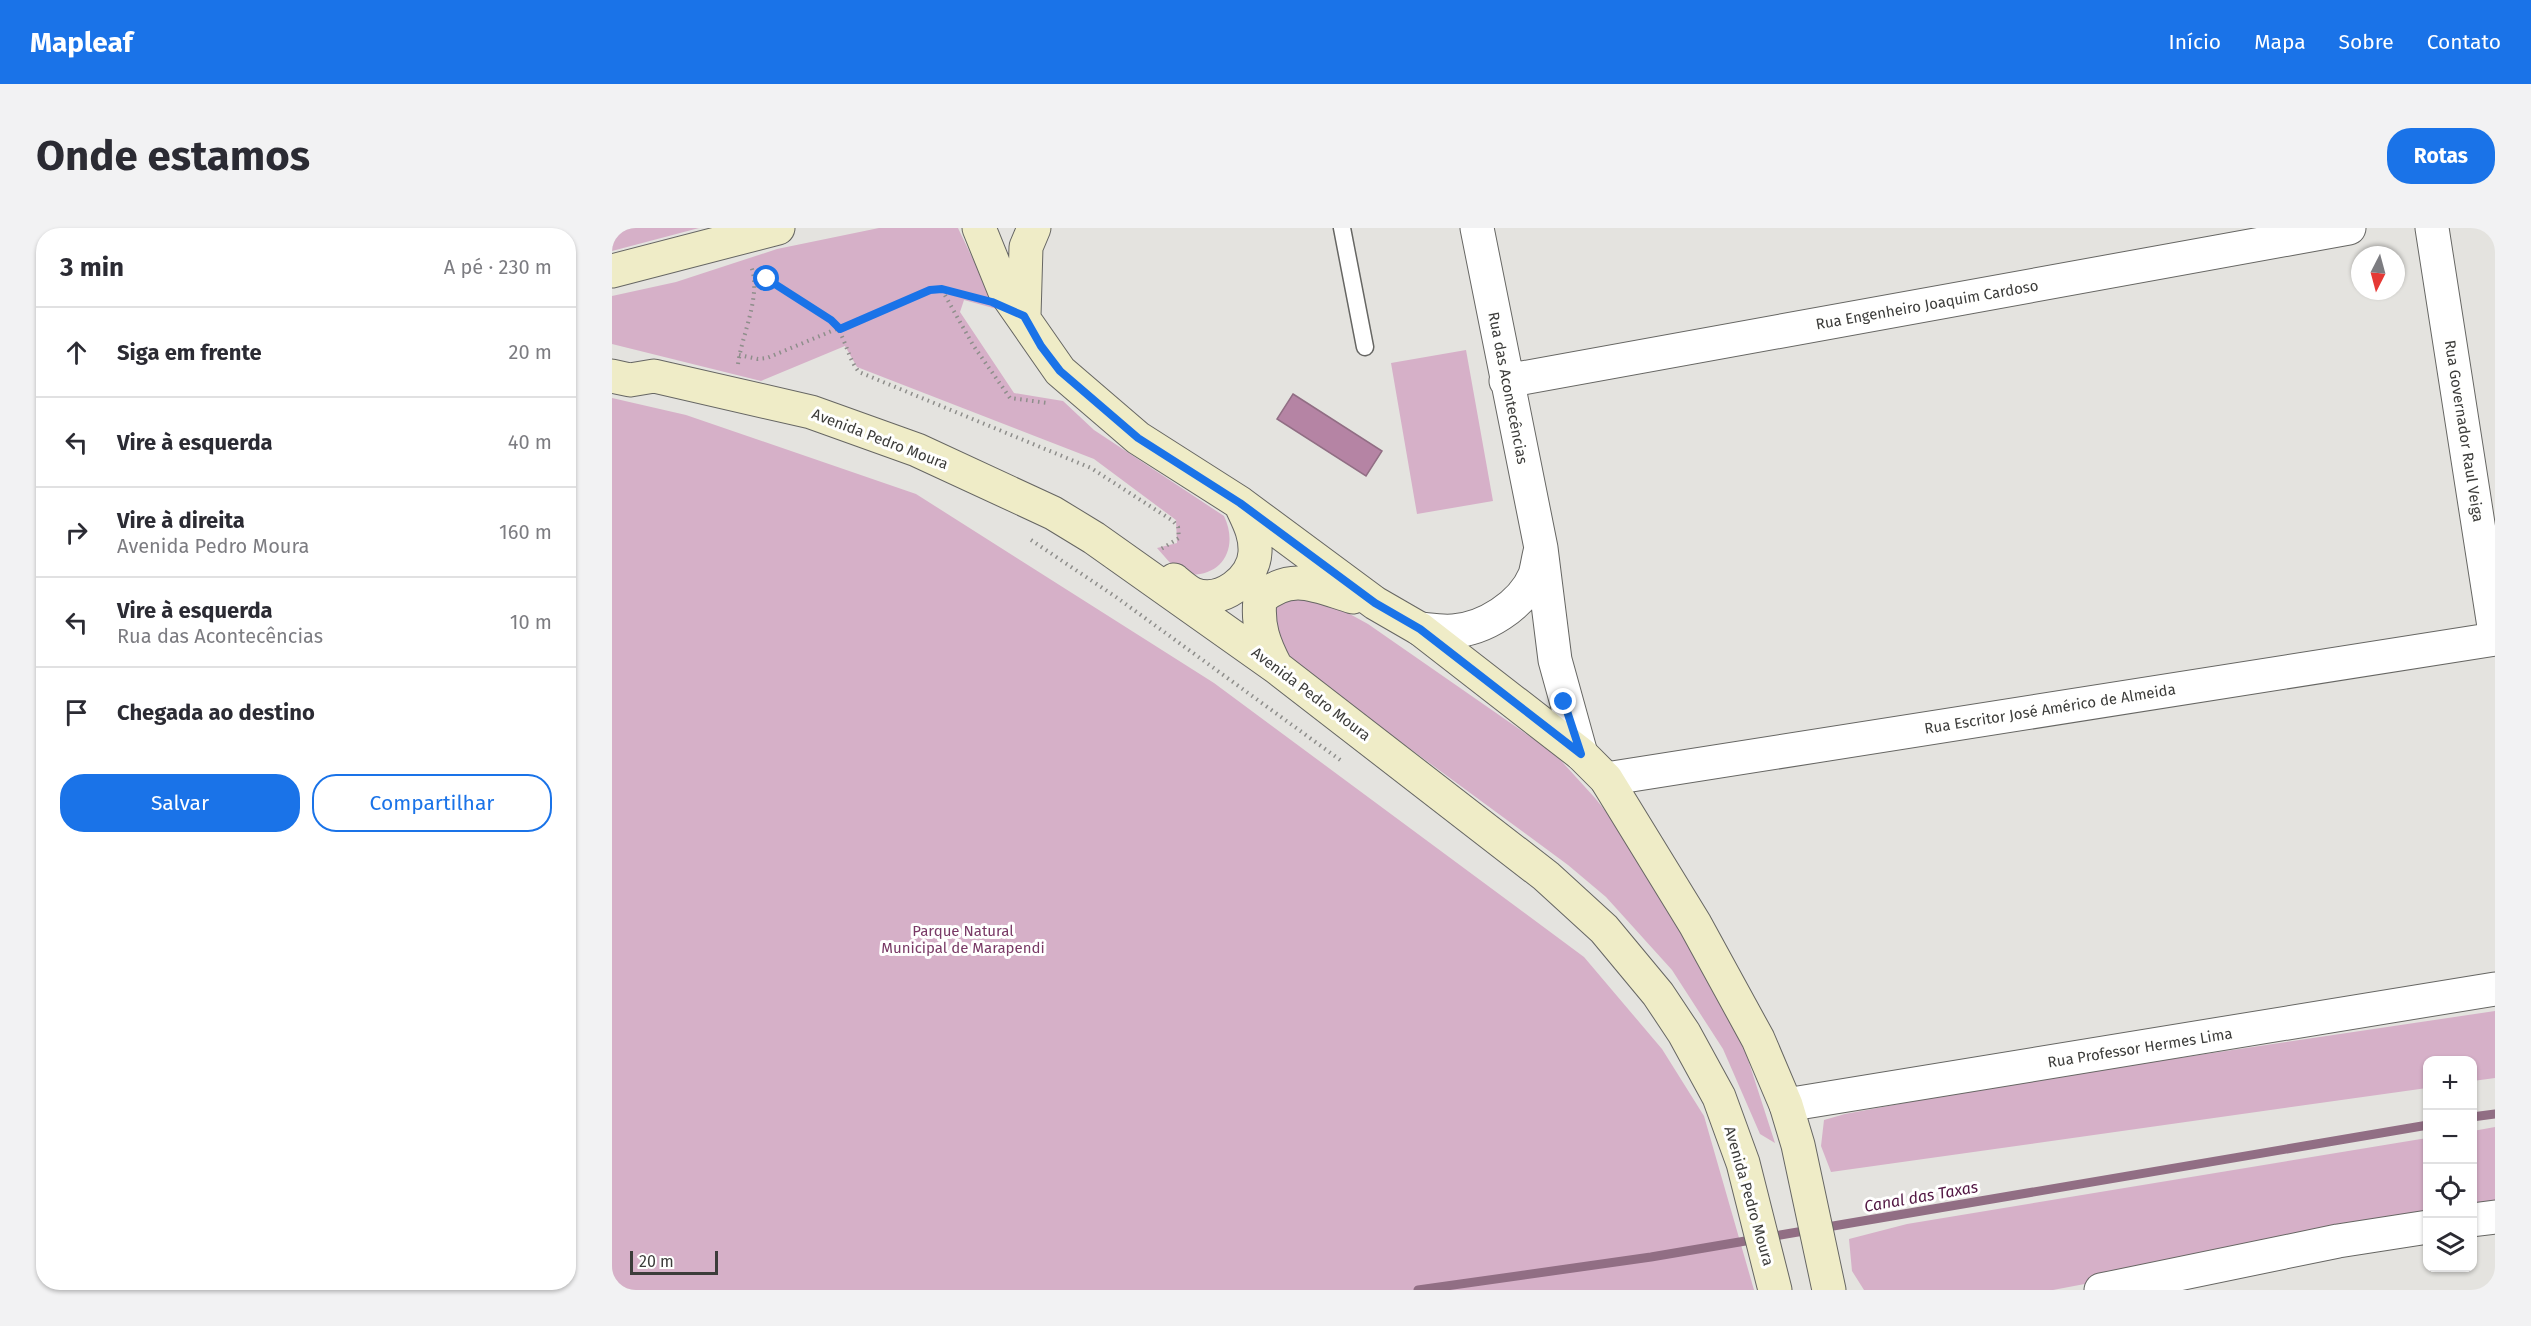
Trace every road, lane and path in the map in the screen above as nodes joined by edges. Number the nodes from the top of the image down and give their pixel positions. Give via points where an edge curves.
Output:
1 (778, 228) edge
2 (979, 228) edge
3 (1034, 228) edge
4 (1342, 228) edge
5 (1477, 228) edge
6 (2349, 228) edge
7 (2432, 228) edge
8 (741, 236) junction
9 (612, 271) edge
10 (755, 276) junction
11 (942, 289) junction
12 (1024, 316) junction
13 (840, 329) junction
14 (1365, 347) dead end
15 (739, 355) junction
16 (612, 360) edge
17 (612, 376) edge
18 (654, 376) junction
19 (1506, 381) junction
20 (1084, 390) junction
21 (733, 393) junction
22 (1240, 503) junction
23 (1028, 537) dead end
24 (1094, 538) junction
25 (1541, 548) junction
26 (1146, 561) junction
27 (1375, 603) junction
28 (1420, 629) junction
29 (2495, 633) edge
30 (2495, 639) edge
31 (1276, 667) junction
32 (1581, 754) junction
33 (1353, 769) dead end
34 (1606, 779) junction
35 (2495, 988) edge
36 (1786, 1105) junction
37 (2495, 1217) edge
38 (2477, 1219) edge
39 (2423, 1228) edge
40 (1775, 1290) edge
41 (1829, 1290) edge
42 (2102, 1290) edge

1 - 8 main road
2 - 12 main road via 1005,292
3 - 12 main road via 1026,247
4 - 14 lane
5 - 19 street, Rua das Acontecências
6 - 19 street, Rua Engenheiro Joaquim Cardoso
7 - 29 street, Rua Governador Raul Veiga
8 - 9 main road
8 - 10 path
10 - 13 path via 767,279
10 - 15 path
11 - 12 path via 992,302
11 - 13 path via 930,290
11 - 20 path via 973,345 1010,398 1066,405
12 - 20 main road via 1060,371
13 - 15 path via 767,358
13 - 26 path via 859,372 1091,468 1173,521 1179,538
15 - 21 path
16 - 18 main road
17 - 18 main road, Avenida Pedro Moura via 630,380
18 - 21 main road, Avenida Pedro Moura
19 - 25 street, Rua das Acontecências
20 - 22 main road via 1138,438
21 - 24 main road, Avenida Pedro Moura via 811,412 917,450 1053,513
22 - 26 main road via 1253,530 1255,554 1246,577 1227,593 1194,594
22 - 27 main road
23 - 33 path
24 - 26 main road via 1121,544
24 - 31 main road, Avenida Pedro Moura
25 - 28 street, Rua das Acontecências via 1534,576 1505,611 1484,624 1453,631
25 - 32 street, Rua das Acontecências via 1555,660
27 - 28 main road
27 - 31 main road via 1305,583 1273,587 1260,599 1258,620
28 - 32 main road
30 - 34 street, Rua Escritor José Américo de Almeida
31 - 40 main road, Avenida Pedro Moura via 1546,876 1604,929 1658,994 1719,1096 1743,1163
32 - 34 main road
34 - 36 main road via 1718,964 1758,1039
35 - 36 street, Rua Professor Hermes Lima
36 - 41 main road
37 - 38 street
39 - 42 street via 2338,1241

